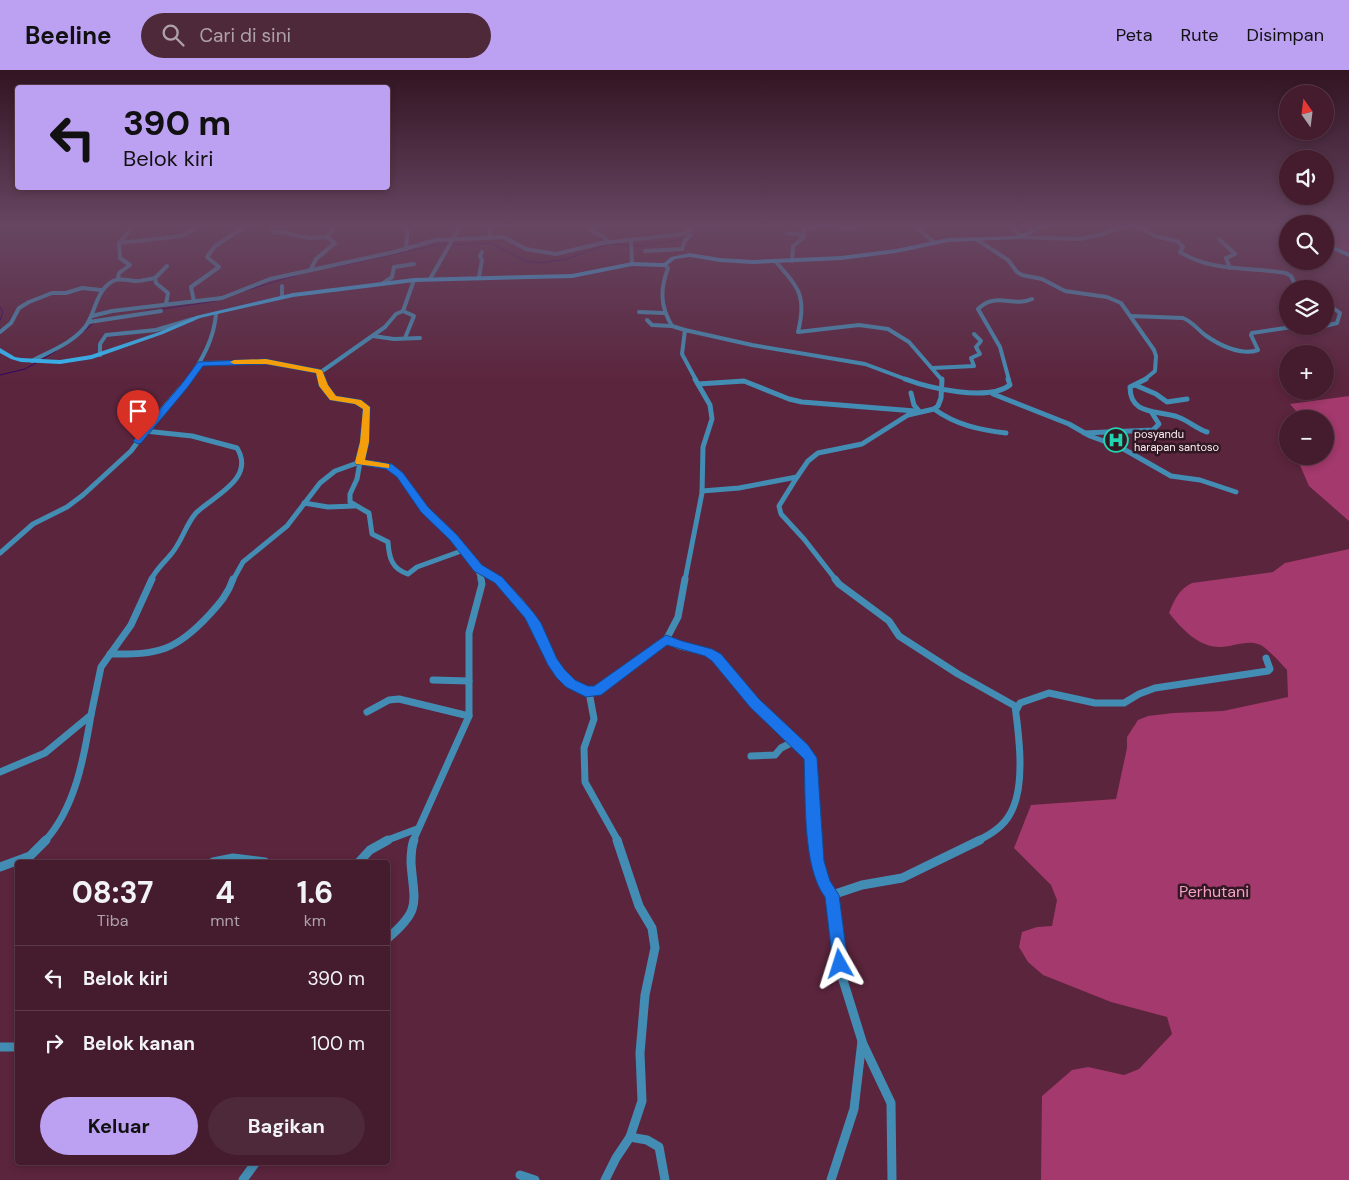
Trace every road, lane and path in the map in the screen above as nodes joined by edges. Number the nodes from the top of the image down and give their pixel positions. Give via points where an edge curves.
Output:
1 (205, 277) edge
2 (280, 277) edge
3 (392, 277) edge
4 (479, 277) joint
5 (561, 277) edge
6 (665, 277) edge
7 (789, 277) edge
8 (1032, 277) edge
9 (155, 278) joint
10 (118, 279) joint
11 (430, 279) joint
12 (414, 280) junction
13 (382, 284) junction
14 (282, 286) dead end
15 (101, 290) junction
16 (282, 297) junction
17 (1032, 300) dead end
18 (194, 301) junction
19 (166, 304) junction
20 (1334, 309) edge
21 (161, 311) dead end
22 (404, 311) junction
23 (639, 312) dead end
24 (664, 313) junction
25 (216, 314) junction
26 (92, 316) junction
27 (1131, 316) junction
28 (194, 319) junction
29 (647, 320) dead end
30 (90, 322) junction
31 (1334, 325) edge
32 (672, 326) junction
33 (1279, 329) edge
34 (685, 330) junction
35 (0, 332) edge
36 (974, 334) dead end
37 (373, 336) junction
38 (405, 338) junction
39 (420, 338) dead end
40 (0, 350) edge
41 (100, 355) junction
42 (33, 361) junction
43 (49, 362) joint
44 (200, 363) junction
45 (933, 368) junction
46 (320, 372) junction
47 (698, 384) junction
48 (1135, 385) junction
49 (943, 388) junction
50 (911, 393) dead end
51 (992, 394) junction
52 (1187, 399) dead end
53 (934, 410) junction
54 (919, 411) junction
55 (1152, 413) junction
56 (145, 431) junction
57 (1084, 432) junction
58 (1207, 432) dead end
59 (1006, 433) dead end
60 (360, 462) junction
61 (798, 477) junction
62 (702, 491) junction
63 (1236, 492) dead end
64 (304, 503) junction
65 (354, 506) junction
66 (464, 550) junction
67 (0, 553) edge
68 (478, 568) junction
69 (666, 640) junction
70 (110, 654) junction
71 (1266, 658) dead end
72 (433, 680) dead end
73 (470, 681) junction
74 (589, 692) junction
75 (1017, 709) junction
76 (367, 712) dead end
77 (91, 715) junction
78 (469, 716) junction
79 (795, 741) junction
80 (751, 756) dead end
81 (0, 772) edge
82 (417, 829) junction
83 (21, 860) edge
84 (220, 860) edge
85 (250, 860) edge
86 (360, 860) edge
87 (15, 862) edge
88 (0, 867) edge
89 (832, 895) junction
90 (390, 936) edge
91 (862, 1041) junction
92 (0, 1047) edge
93 (15, 1047) edge
94 (630, 1137) junction
95 (254, 1165) edge
96 (520, 1175) dead end
97 (243, 1180) edge
98 (535, 1180) edge
99 (605, 1180) edge
100 (665, 1180) edge
101 (831, 1180) edge
102 (892, 1180) edge

1 - 18 street via 191,287
2 - 18 street via 222,298
3 - 13 street
4 - 5 main road
4 - 11 main road
6 - 24 street via 662,284
7 - 45 street via 802,299 803,314 798,332 862,325 886,328 906,337
8 - 27 street via 1076,294 1115,299
9 - 10 street via 140,281
9 - 19 street via 156,283 168,293
10 - 15 street
11 - 12 main road
12 - 13 main road
12 - 22 street
13 - 16 main road
14 - 16 street
15 - 26 street
15 - 35 street via 82,288 52,293 29,302 19,308 11,323
16 - 25 main road
17 - 51 street via 998,299 986,302 978,309 1000,347 1010,385
18 - 19 street
19 - 26 street
20 - 31 street via 1340,313 1338,323
21 - 30 street
22 - 37 street via 396,314
22 - 38 street via 414,316
23 - 24 street
24 - 32 street
25 - 28 main road
25 - 44 street via 215,330
26 - 30 street
27 - 33 street via 1183,318 1222,346 1250,352 1258,350 1252,333
27 - 48 street via 1156,356 1156,371
28 - 41 main road
28 - 41 street via 156,330 106,335 100,344
29 - 32 street via 652,325
30 - 42 street via 78,334
32 - 34 street
34 - 47 street via 682,353
34 - 49 street via 762,348 868,365 912,382
36 - 45 street via 981,341 976,347 980,354 971,358 974,366
37 - 38 street
37 - 46 street
38 - 39 street
40 - 42 main road via 13,358
41 - 43 main road
42 - 43 main road
44 - 46 street via 266,362
44 - 56 street
45 - 49 street via 943,382
46 - 60 street via 324,386 333,398 358,402 367,408
47 - 54 street via 744,381 802,402
47 - 62 street via 706,393 712,414 703,444
48 - 52 street via 1167,402
48 - 55 street via 1130,387 1131,397 1141,409
49 - 51 street
49 - 53 street
50 - 54 street
51 - 57 street
53 - 54 street
53 - 59 street via 976,429
54 - 61 street via 862,444 818,453 808,461
55 - 57 street via 1159,424 1153,430
55 - 58 street via 1180,418
56 - 67 street via 125,456 83,495 33,524
56 - 70 street via 229,444 237,448 242,463 235,481 196,513 173,552 155,572 131,625
57 - 63 street via 1132,452 1170,476 1200,480
60 - 64 street via 330,474
60 - 65 street via 349,499
60 - 66 street via 388,466 397,472 424,510
61 - 62 street via 757,487
61 - 75 street via 778,509 839,584 889,621 902,638
62 - 69 street via 678,617
64 - 65 street via 328,507
64 - 70 street via 291,522 242,562 227,593 188,638 155,652
65 - 66 street via 369,513 372,534 388,542 389,558 404,574
66 - 68 street
68 - 73 street via 481,589 470,633
68 - 74 street via 499,580 529,615 560,674
69 - 74 street via 600,689
69 - 79 street via 708,652 716,658 754,703
70 - 77 street via 101,668
71 - 75 street via 1268,671 1155,688 1124,703 1095,703 1049,693 1020,703
72 - 73 street
73 - 78 street
74 - 94 street via 594,719 584,748 586,782 621,847 639,906 652,928 655,948 645,995 640,1053 642,1101
75 - 89 street via 1021,752 1016,799 1004,823 990,835 902,878 858,886
76 - 78 street via 386,701 398,699
77 - 81 street via 67,737 32,760
77 - 83 street via 77,779 62,813 50,836
78 - 82 street
79 - 80 street via 775,755
79 - 89 street via 811,761 816,861 824,885
82 - 86 street via 377,846
82 - 90 street via 410,854 415,902 407,922
84 - 85 street
87 - 88 street
89 - 91 street via 843,980
91 - 101 street via 854,1110
91 - 102 street via 891,1103
92 - 93 street
94 - 99 street
94 - 100 street via 647,1140 659,1147
95 - 97 street
96 - 98 street

